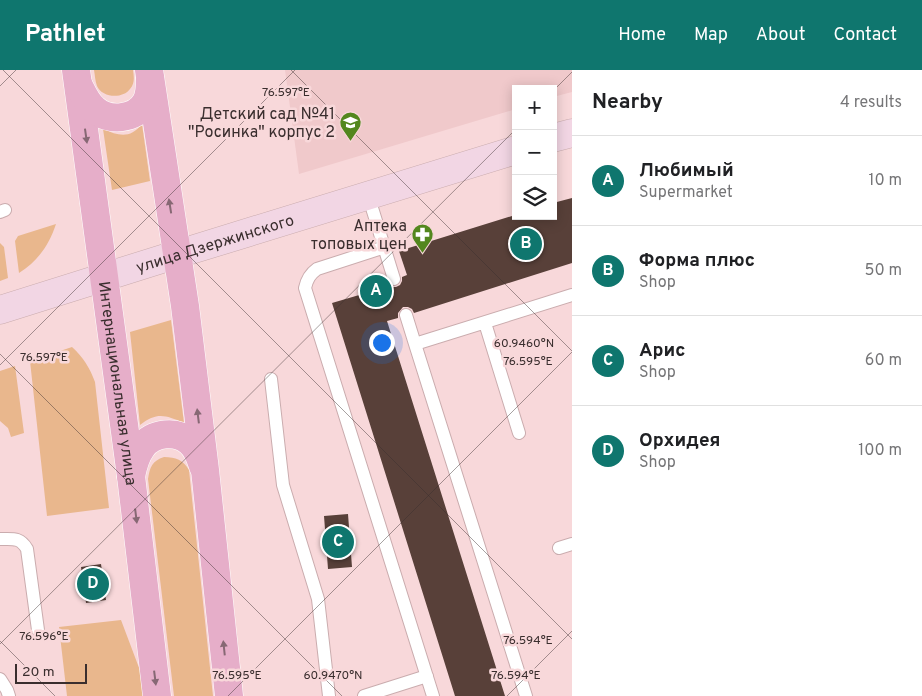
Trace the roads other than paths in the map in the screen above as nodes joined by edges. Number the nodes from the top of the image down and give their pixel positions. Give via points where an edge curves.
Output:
1 (150, 73) edge
2 (77, 78) edge
3 (572, 133) edge
4 (557, 137) edge
5 (512, 151) edge
6 (368, 195) junction
7 (384, 247) junction
8 (178, 254) junction
9 (104, 277) junction
10 (394, 279) dead end
11 (572, 295) edge
12 (0, 310) edge
13 (406, 315) dead end
14 (485, 323) junction
15 (415, 344) junction
16 (271, 379) dead end
17 (519, 433) dead end
18 (205, 470) junction
19 (131, 476) junction
20 (0, 539) edge
21 (572, 544) edge
22 (559, 548) dead end
23 (38, 630) dead end
24 (427, 676) junction
25 (0, 680) edge
26 (9, 696) edge
27 (157, 696) edge
28 (229, 696) edge
29 (328, 696) edge
30 (364, 696) edge
31 (433, 696) edge
32 (526, 696) edge

1 - 2 main road via 149,94 140,110 130,116 117,117 96,111 88,103
8 -> 1 main road
2 -> 9 main road, Интернациональная улица
3 - 4 street
5 - 6 street, улица Дзержинского
6 - 7 lane
6 - 8 street, улица Дзержинского
7 - 10 lane
7 - 24 lane via 317,269 304,288
8 - 9 street, улица Дзержинского
18 -> 8 main road
9 - 12 street, улица Дзержинского
9 - 19 main road, Интернациональная улица
11 - 14 lane
13 - 15 lane
14 - 15 lane
14 - 17 lane
15 - 32 lane
16 - 29 lane via 283,485 318,598
18 - 19 main road via 199,453 189,441 173,434 148,441 137,456
28 -> 18 main road
19 -> 27 main road, Интернациональная улица
20 - 23 lane via 16,539 27,549
21 - 22 lane
24 - 30 lane
24 - 31 lane
25 - 26 lane

